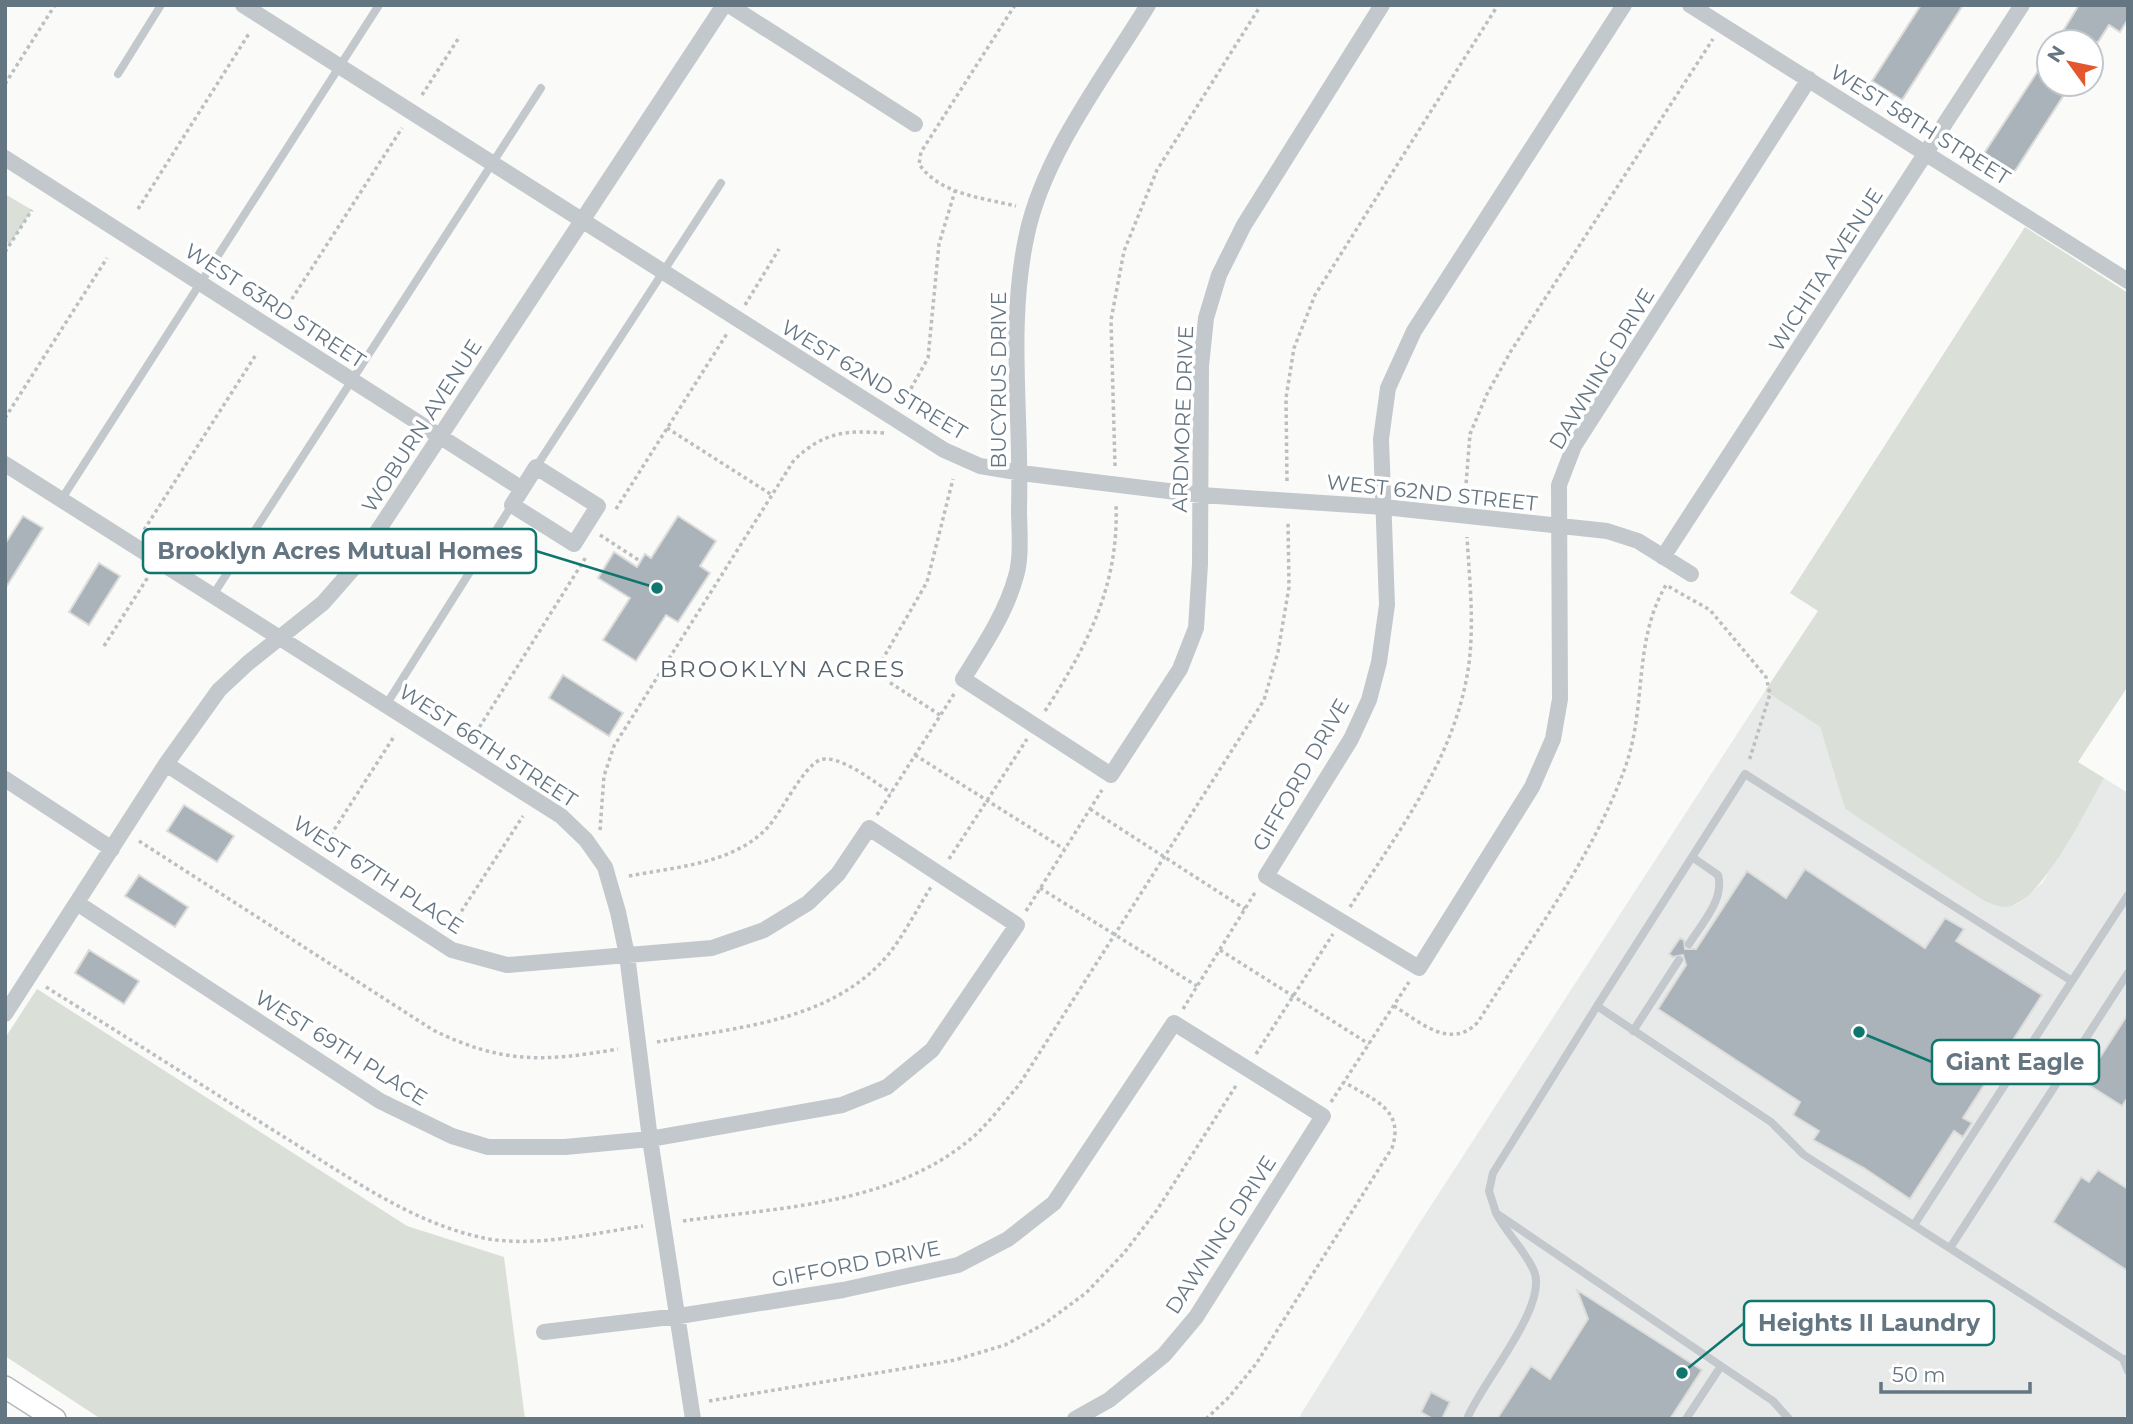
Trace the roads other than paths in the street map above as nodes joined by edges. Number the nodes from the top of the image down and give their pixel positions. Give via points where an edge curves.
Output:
1 (161, 5) edge
2 (243, 5) edge
3 (379, 5) edge
4 (727, 5) edge
5 (1147, 5) edge
6 (1382, 5) edge
7 (1624, 5) edge
8 (1690, 5) edge
9 (2022, 5) edge
10 (338, 67) junction
11 (118, 74) dead end
12 (1809, 79) junction
13 (541, 88) dead end
14 (915, 124) dead end
15 (1925, 153) junction
16 (5, 158) edge
17 (490, 164) junction
18 (721, 183) dead end
19 (582, 224) junction
20 (662, 274) junction
21 (2128, 281) edge
22 (201, 283) junction
23 (352, 380) junction
24 (440, 436) junction
25 (5, 464) edge
26 (536, 467) junction
27 (1021, 473) junction
28 (523, 489) junction
29 (1201, 495) junction
30 (61, 500) junction
31 (512, 505) junction
32 (1384, 507) junction
33 (1562, 527) junction
34 (1663, 557) junction
35 (1690, 574) dead end
36 (214, 596) junction
37 (279, 637) junction
38 (386, 705) junction
39 (1037, 728) joint
40 (166, 764) junction
41 (5, 779) edge
42 (112, 849) junction
43 (1692, 857) junction
44 (2128, 895) edge
45 (77, 904) junction
46 (1341, 922) joint
47 (1689, 944) dead end
48 (627, 955) junction
49 (1679, 960) dead end
50 (2128, 973) edge
51 (2072, 981) junction
52 (1597, 1006) junction
53 (5, 1014) edge
54 (1633, 1031) junction
55 (1323, 1116) joint
56 (650, 1139) junction
57 (1496, 1213) junction
58 (1914, 1225) junction
59 (1950, 1248) junction
60 (679, 1316) junction
61 (544, 1332) dead end
62 (2125, 1359) edge
63 (1721, 1366) junction
64 (2128, 1371) edge
65 (8, 1393) edge
66 (55, 1419) edge
67 (693, 1419) edge
68 (1076, 1419) edge
69 (1467, 1419) edge
70 (1686, 1419) edge
71 (1789, 1419) edge

1 - 11 lane
2 - 10 street, WEST 62ND STREET
3 - 10 lane
4 - 14 street
4 - 19 street, WOBURN AVENUE
5 - 27 street, BUCYRUS DRIVE via 1050,169 1027,231 1016,338
6 - 29 street, ARDMORE DRIVE via 1244,225 1219,275 1206,318 1200,366
7 - 32 street, GIFFORD DRIVE via 1414,331 1392,378 1381,439
8 - 12 street, WEST 58TH STREET
9 - 15 street, WICHITA AVENUE
10 - 17 street, WEST 62ND STREET
10 - 22 lane
12 - 15 street, WEST 58TH STREET
12 - 33 street, DAWNING DRIVE via 1574,446 1559,485
13 - 17 lane
15 - 21 street, WEST 58TH STREET
15 - 34 street, WICHITA AVENUE
16 - 22 street, WEST 63RD STREET
17 - 19 street, WEST 62ND STREET
17 - 23 lane
18 - 20 lane
19 - 20 street, WEST 62ND STREET
19 - 24 street, WOBURN AVENUE
20 - 26 lane
20 - 27 street, WEST 62ND STREET via 944,450 980,466
22 - 23 street, WEST 63RD STREET
22 - 30 lane
23 - 24 street, WEST 63RD STREET
23 - 36 lane
24 - 28 street, WEST 63RD STREET
24 - 37 street, WOBURN AVENUE via 352,570 323,603
25 - 30 street, WEST 66TH STREET
26 - 28 street
26 - 31 street via 598,506 574,544
27 - 29 street, WEST 62ND STREET
27 - 39 street, BUCYRUS DRIVE via 1017,575 998,621 963,679
28 - 31 street
29 - 32 street, WEST 62ND STREET
29 - 39 street, ARDMORE DRIVE via 1196,628 1180,669 1111,775
30 - 36 street, WEST 66TH STREET
31 - 38 lane
32 - 33 street, WEST 62ND STREET
32 - 46 street, GIFFORD DRIVE via 1387,605 1369,700 1351,739 1266,876
33 - 34 street, WEST 62ND STREET via 1607,531 1638,541
33 - 46 street, DAWNING DRIVE via 1560,699 1553,738 1532,787 1419,968
34 - 35 street, WEST 62ND STREET
36 - 37 street, WEST 66TH STREET
37 - 38 street, WEST 66TH STREET
37 - 40 street, WOBURN AVENUE via 219,690
38 - 48 street, WEST 66TH STREET via 561,816 586,840 605,867
40 - 42 street, WOBURN AVENUE
40 - 48 street, WEST 67TH PLACE via 452,950 507,965
41 - 42 street
42 - 45 street, WOBURN AVENUE
43 - 47 lane via 1718,875 1720,886 1713,907
43 - 51 lane via 1745,774
43 - 52 lane
44 - 51 lane
45 - 53 street, WOBURN AVENUE
45 - 56 street, WEST 69TH PLACE via 380,1101 452,1136 488,1147 565,1147
48 - 56 street, WEST 66TH STREET
48 - 56 street via 712,948 764,930 808,903 828,884 869,828 1017,925 932,1050 887,1087 842,1105
49 - 54 lane
50 - 59 lane
51 - 58 lane
52 - 54 lane
52 - 57 lane via 1493,1173 1489,1191
54 - 58 lane via 1771,1122 1804,1155
55 - 60 street, GIFFORD DRIVE via 1174,1023 1054,1203 1008,1239 958,1265 909,1278
55 - 68 street, DAWNING DRIVE via 1196,1317 1164,1355 1109,1400
56 - 60 street, WEST 66TH STREET
57 - 63 lane
57 - 69 lane via 1535,1272 1537,1285 1530,1311 1479,1391
58 - 59 lane
59 - 62 lane
60 - 61 street, GIFFORD DRIVE
60 - 67 street, WEST 66TH STREET
62 - 64 lane
63 - 70 lane
63 - 71 lane via 1773,1401
65 - 66 main road

